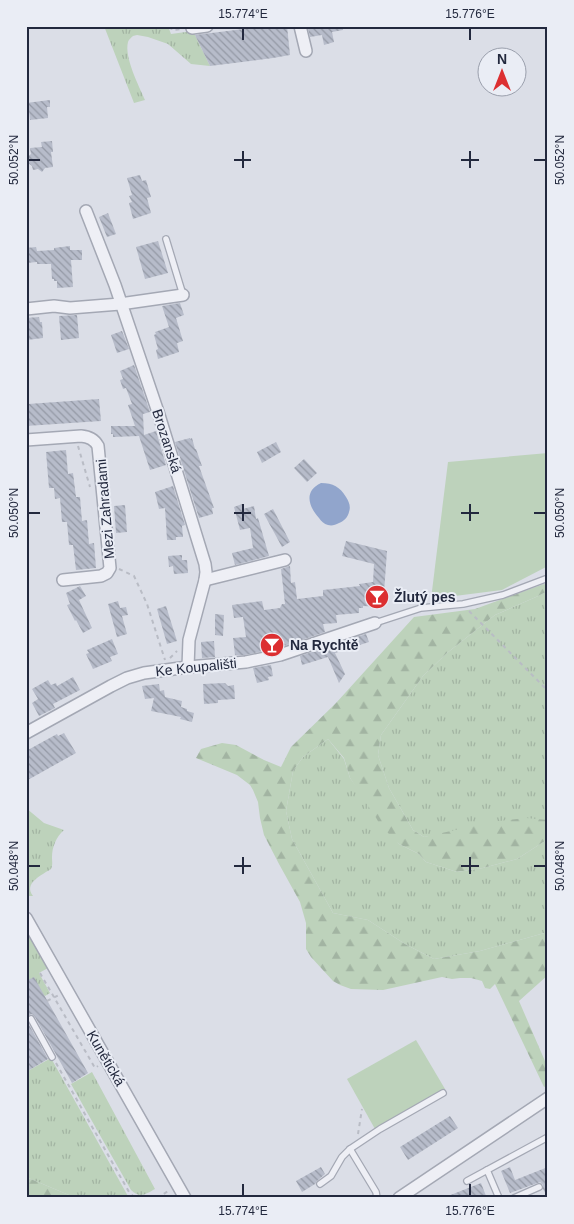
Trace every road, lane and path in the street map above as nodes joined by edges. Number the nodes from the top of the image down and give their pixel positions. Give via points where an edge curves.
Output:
1 (207, 26) edge
2 (300, 26) edge
3 (192, 28) dead end
4 (306, 51) dead end
5 (86, 211) dead end
6 (166, 239) dead end
7 (183, 295) joint
8 (120, 304) junction
9 (26, 309) edge
10 (26, 440) edge
11 (285, 560) dead end
12 (111, 565) junction
13 (548, 578) edge
14 (64, 580) dead end
15 (205, 580) junction
16 (462, 604) junction
17 (375, 623) joint
18 (166, 662) dead end
19 (188, 667) junction
20 (548, 691) edge
21 (26, 733) edge
22 (26, 918) edge
23 (40, 973) dead end
24 (30, 1019) dead end
25 (52, 1057) joint
26 (107, 1060) junction
27 (443, 1093) dead end
28 (545, 1102) edge
29 (362, 1108) dead end
30 (548, 1137) edge
31 (358, 1144) junction
32 (350, 1149) junction
33 (488, 1170) junction
34 (467, 1181) dead end
35 (320, 1184) dead end
36 (178, 1185) junction
37 (539, 1188) dead end
38 (406, 1196) edge
39 (135, 1198) edge
40 (157, 1198) edge
41 (185, 1198) edge
42 (377, 1198) edge
43 (499, 1198) edge
44 (514, 1198) edge

1 - 3 street
2 - 4 street
5 - 8 street, Brozanská
6 - 7 lane
7 - 8 street
8 - 9 street
8 - 15 street, Brozanská via 202,553
10 - 12 street, Mezi Zahradami via 81,436 96,442 100,454
11 - 15 street
12 - 14 street, Mezi Zahradami via 104,575
12 - 18 path via 134,576
13 - 16 lane via 503,595
15 - 19 street, Brozanská via 189,640
16 - 17 lane via 421,608
16 - 20 path
17 - 19 street, Ke Koupališti via 280,655 246,662
19 - 21 street, Ke Koupališti via 127,678
22 - 26 street, Kunětická
23 - 26 path via 95,1068
24 - 25 lane
25 - 39 path
26 - 36 street, Kunětická
27 - 31 lane
28 - 38 street
29 - 31 path
30 - 33 lane
31 - 32 lane
32 - 35 lane via 331,1176
32 - 42 lane
33 - 34 lane
33 - 43 lane
36 - 40 path
36 - 41 street, Kunětická
37 - 44 lane

